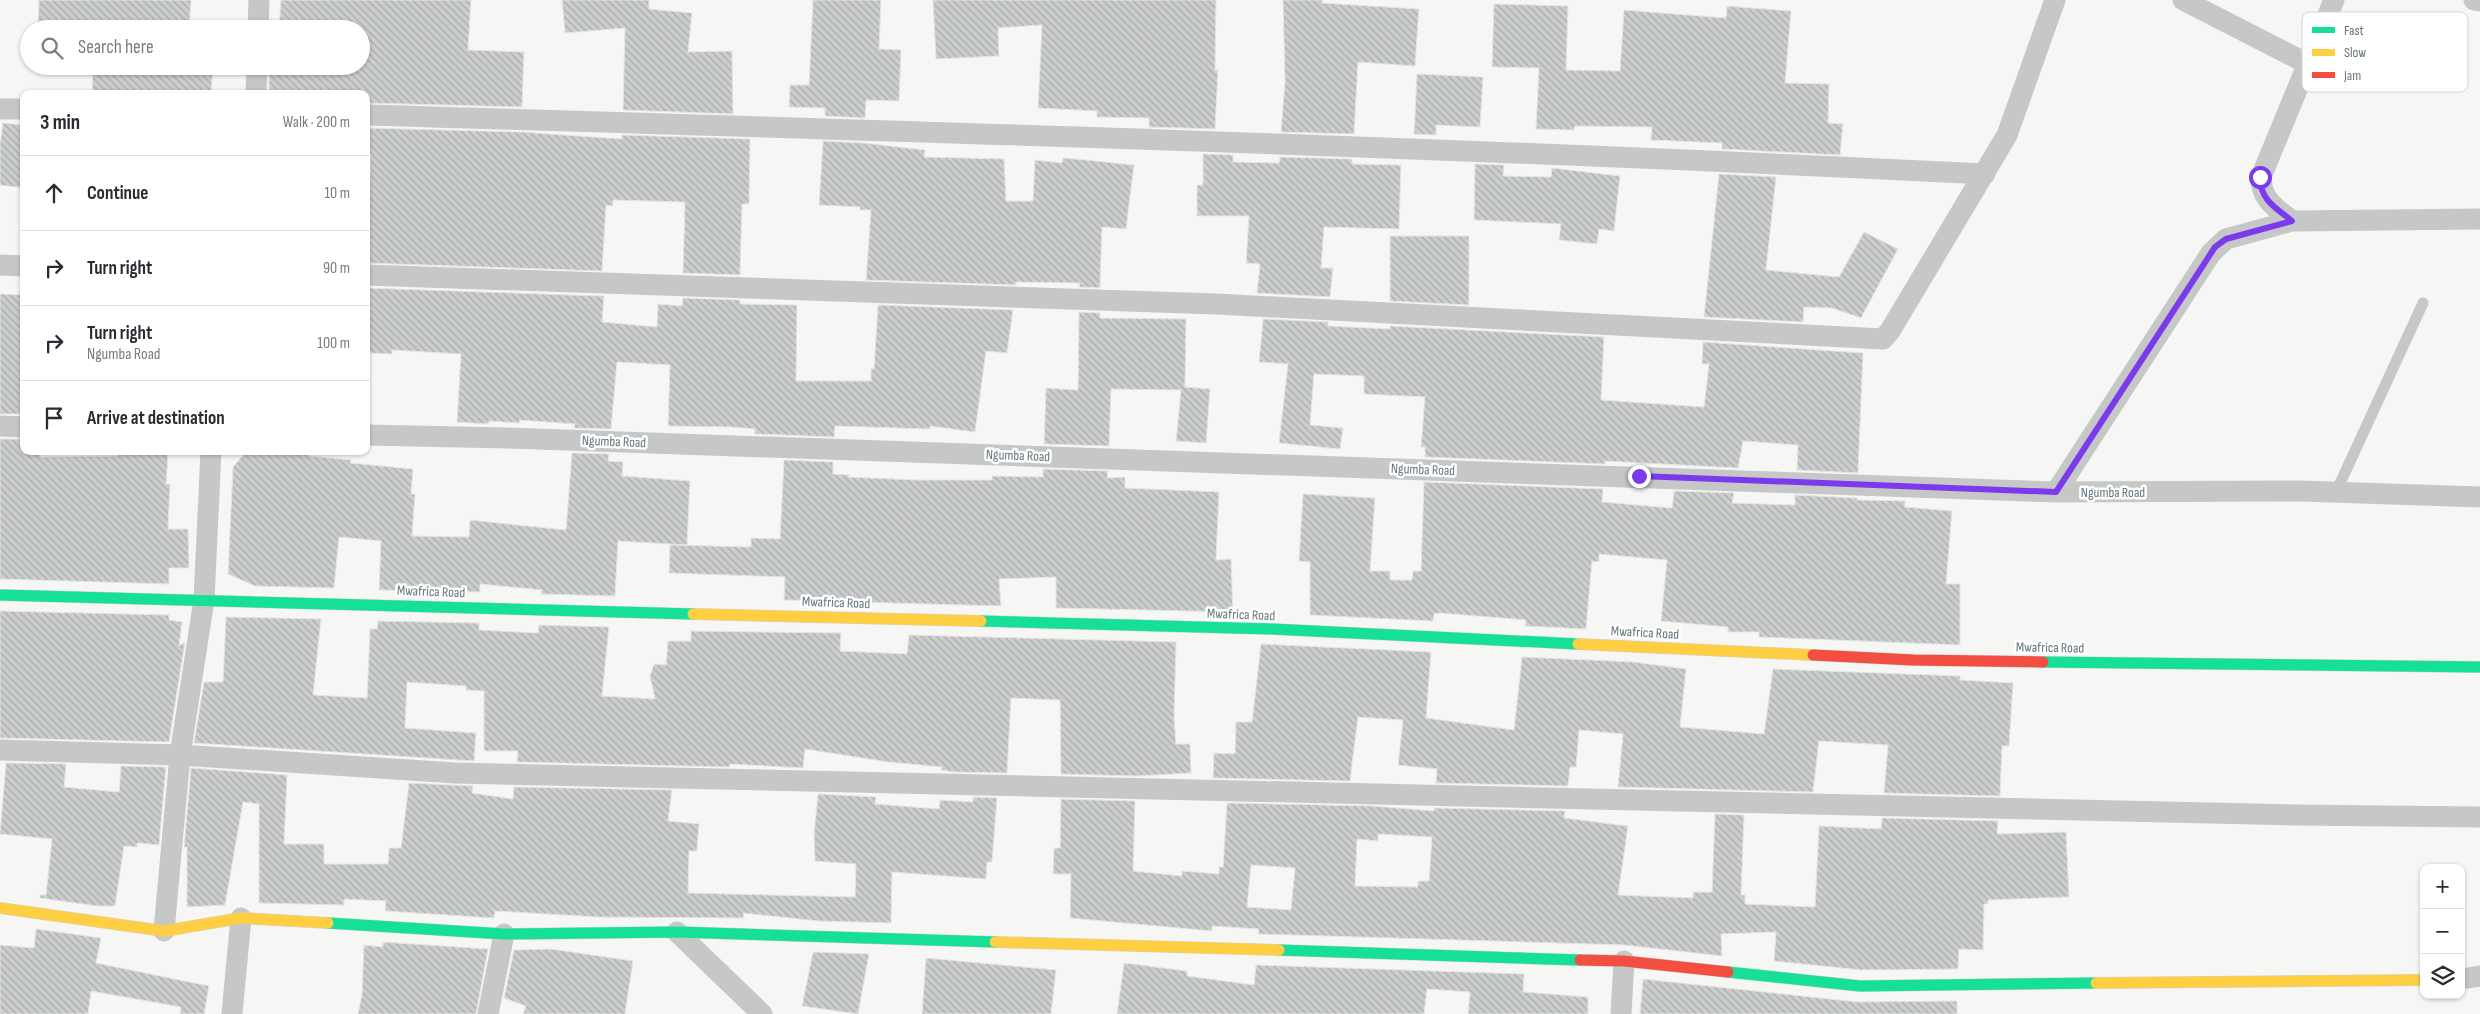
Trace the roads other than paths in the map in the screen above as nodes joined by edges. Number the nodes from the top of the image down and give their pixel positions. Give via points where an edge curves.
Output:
1 (259, 0) edge
2 (2183, 0) edge
3 (2334, 0) edge
4 (2474, 0) edge
5 (2052, 1) edge
6 (2480, 1) edge
7 (2329, 12) edge
8 (258, 20) edge
9 (2302, 61) edge
10 (2302, 73) edge
11 (257, 75) edge
12 (256, 90) edge
13 (0, 109) edge
14 (20, 109) edge
15 (370, 116) edge
16 (1985, 174) junction
17 (2480, 220) edge
18 (2292, 221) junction
19 (0, 265) edge
20 (20, 266) edge
21 (370, 275) edge
22 (2423, 303) dead end
23 (0, 426) edge
24 (20, 427) edge
25 (370, 435) edge
26 (212, 455) edge
27 (2056, 492) junction
28 (2336, 492) junction
29 (2480, 497) edge
30 (0, 595) edge
31 (204, 600) junction
32 (2480, 667) edge
33 (0, 750) edge
34 (180, 755) junction
35 (2480, 817) edge
36 (0, 908) edge
37 (241, 918) junction
38 (164, 931) junction
39 (678, 932) junction
40 (504, 934) junction
41 (1624, 961) junction
42 (2480, 976) edge
43 (2465, 978) edge
44 (2420, 980) edge
45 (232, 1014) edge
46 (488, 1014) edge
47 (762, 1014) edge
48 (1621, 1014) edge

1 - 8 street
2 - 9 street
3 - 7 street
4 - 6 street
5 - 16 street via 2017,111
10 - 18 street via 2260,177 2260,188 2266,199
11 - 12 street
13 - 14 street
15 - 16 street via 1082,136 1636,156
16 - 21 street via 1883,339 1216,304
17 - 18 street
18 - 27 street via 2226,239 2215,247
19 - 20 street
22 - 28 lane
23 - 24 street
25 - 27 street, Ngumba Road
26 - 31 street
27 - 28 street, Ngumba Road
28 - 29 street, Ngumba Road
30 - 31 street, Mwafrica Road
31 - 32 street, Mwafrica Road via 1262,629 1913,660
31 - 34 street
33 - 34 street
34 - 35 street via 455,773 2305,816
34 - 38 street
36 - 38 street
37 - 38 street
37 - 40 street
37 - 45 street
39 - 40 street
39 - 41 street
39 - 47 street
40 - 46 street
41 - 44 street via 1860,986
41 - 48 street
42 - 43 street

